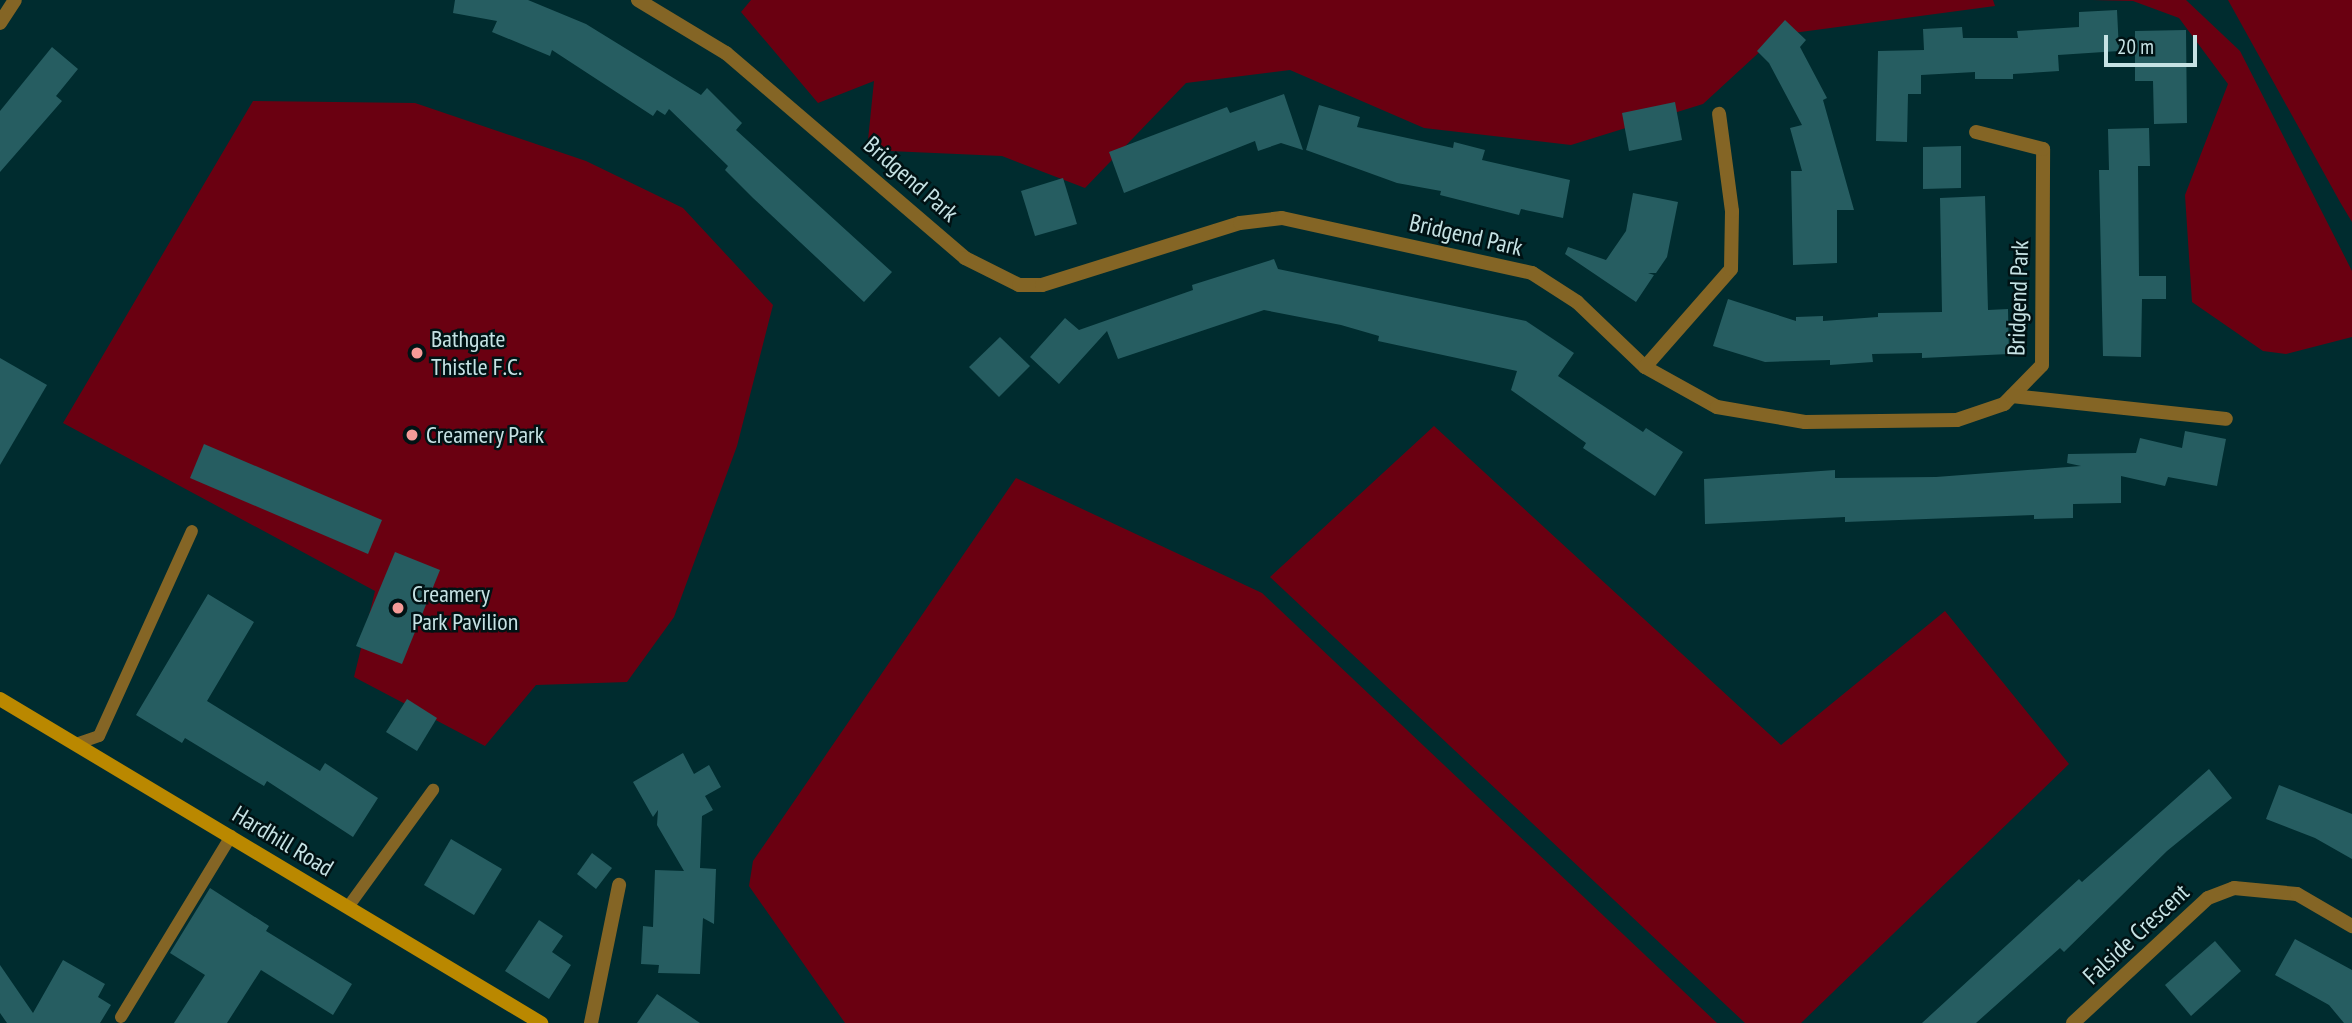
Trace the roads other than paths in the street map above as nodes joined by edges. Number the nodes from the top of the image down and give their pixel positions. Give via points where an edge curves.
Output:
1 (15, 0) edge
2 (638, 0) edge
3 (0, 23) edge
4 (1719, 114) dead end
5 (1976, 132) dead end
6 (1645, 367) junction
7 (2012, 396) junction
8 (2226, 419) dead end
9 (192, 531) dead end
10 (0, 699) edge
11 (76, 744) junction
12 (433, 790) dead end
13 (231, 836) junction
14 (619, 886) dead end
15 (348, 907) junction
16 (2352, 926) edge
17 (121, 1017) dead end
18 (541, 1023) edge
19 (591, 1023) edge
20 (2073, 1023) edge

1 - 3 street
2 - 6 street, Bridgend Park via 726,53 965,258 1019,285 1042,285 1240,223 1282,218 1532,273 1577,302
4 - 6 street via 1732,211 1731,269
5 - 7 street, Bridgend Park via 2043,149 2042,365
6 - 7 street, Bridgend Park via 1717,407 1805,422 1957,420 2004,404
7 - 8 street
9 - 11 lane via 99,736
10 - 11 main road, Hardhill Road
11 - 13 main road, Hardhill Road
12 - 15 lane
13 - 15 main road, Hardhill Road
13 - 17 lane
14 - 19 street
15 - 18 main road, Hardhill Road
16 - 20 street, Falside Crescent via 2297,894 2234,888 2208,898

